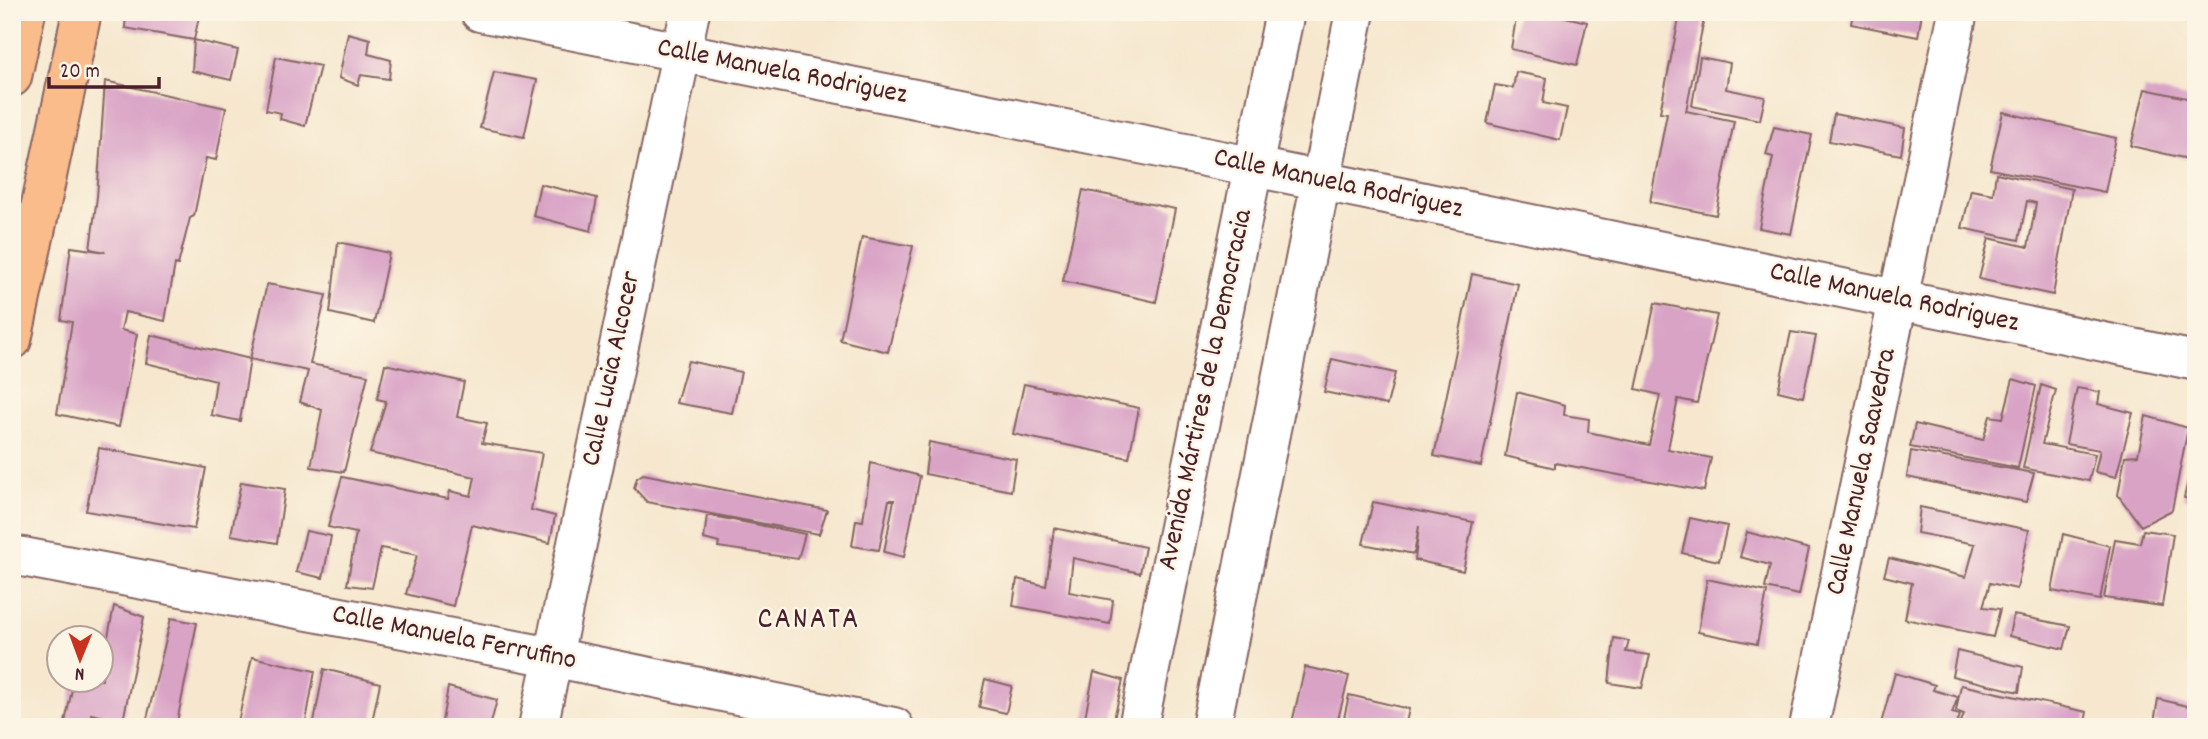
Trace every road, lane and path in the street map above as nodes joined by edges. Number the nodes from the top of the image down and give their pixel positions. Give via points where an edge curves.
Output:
1 (26, 12) edge
2 (82, 12) edge
3 (480, 12) edge
4 (690, 12) edge
5 (1284, 12) edge
6 (1355, 12) edge
7 (1958, 12) edge
8 (681, 52) junction
9 (12, 77) edge
10 (1253, 167) junction
11 (1321, 182) junction
12 (1899, 300) junction
13 (12, 340) edge
14 (2196, 361) edge
15 (12, 555) edge
16 (552, 657) junction
17 (538, 727) edge
18 (894, 727) edge
19 (1138, 727) edge
20 (1211, 727) edge
21 (1809, 727) edge

1 - 9 main road
2 - 13 main road
3 - 8 street, Calle Manuela Rodriguez
4 - 8 street, Calle Lucia Alcocer
5 - 10 street, Avenida Mártires de la Democracia
6 - 11 street
7 - 12 street, Calle Manuela Saavedra
8 - 10 street, Calle Manuela Rodriguez
8 - 16 street, Calle Lucia Alcocer
10 - 11 street, Calle Manuela Rodriguez
10 - 19 street, Avenida Mártires de la Democracia
11 - 12 street, Calle Manuela Rodriguez
11 - 20 street
12 - 14 street, Calle Manuela Rodriguez
12 - 21 street, Calle Manuela Saavedra
15 - 16 street, Calle Manuela Ferrufino
16 - 17 street, Calle Lucia Alcocer
16 - 18 street, Calle Manuela Ferrufino

